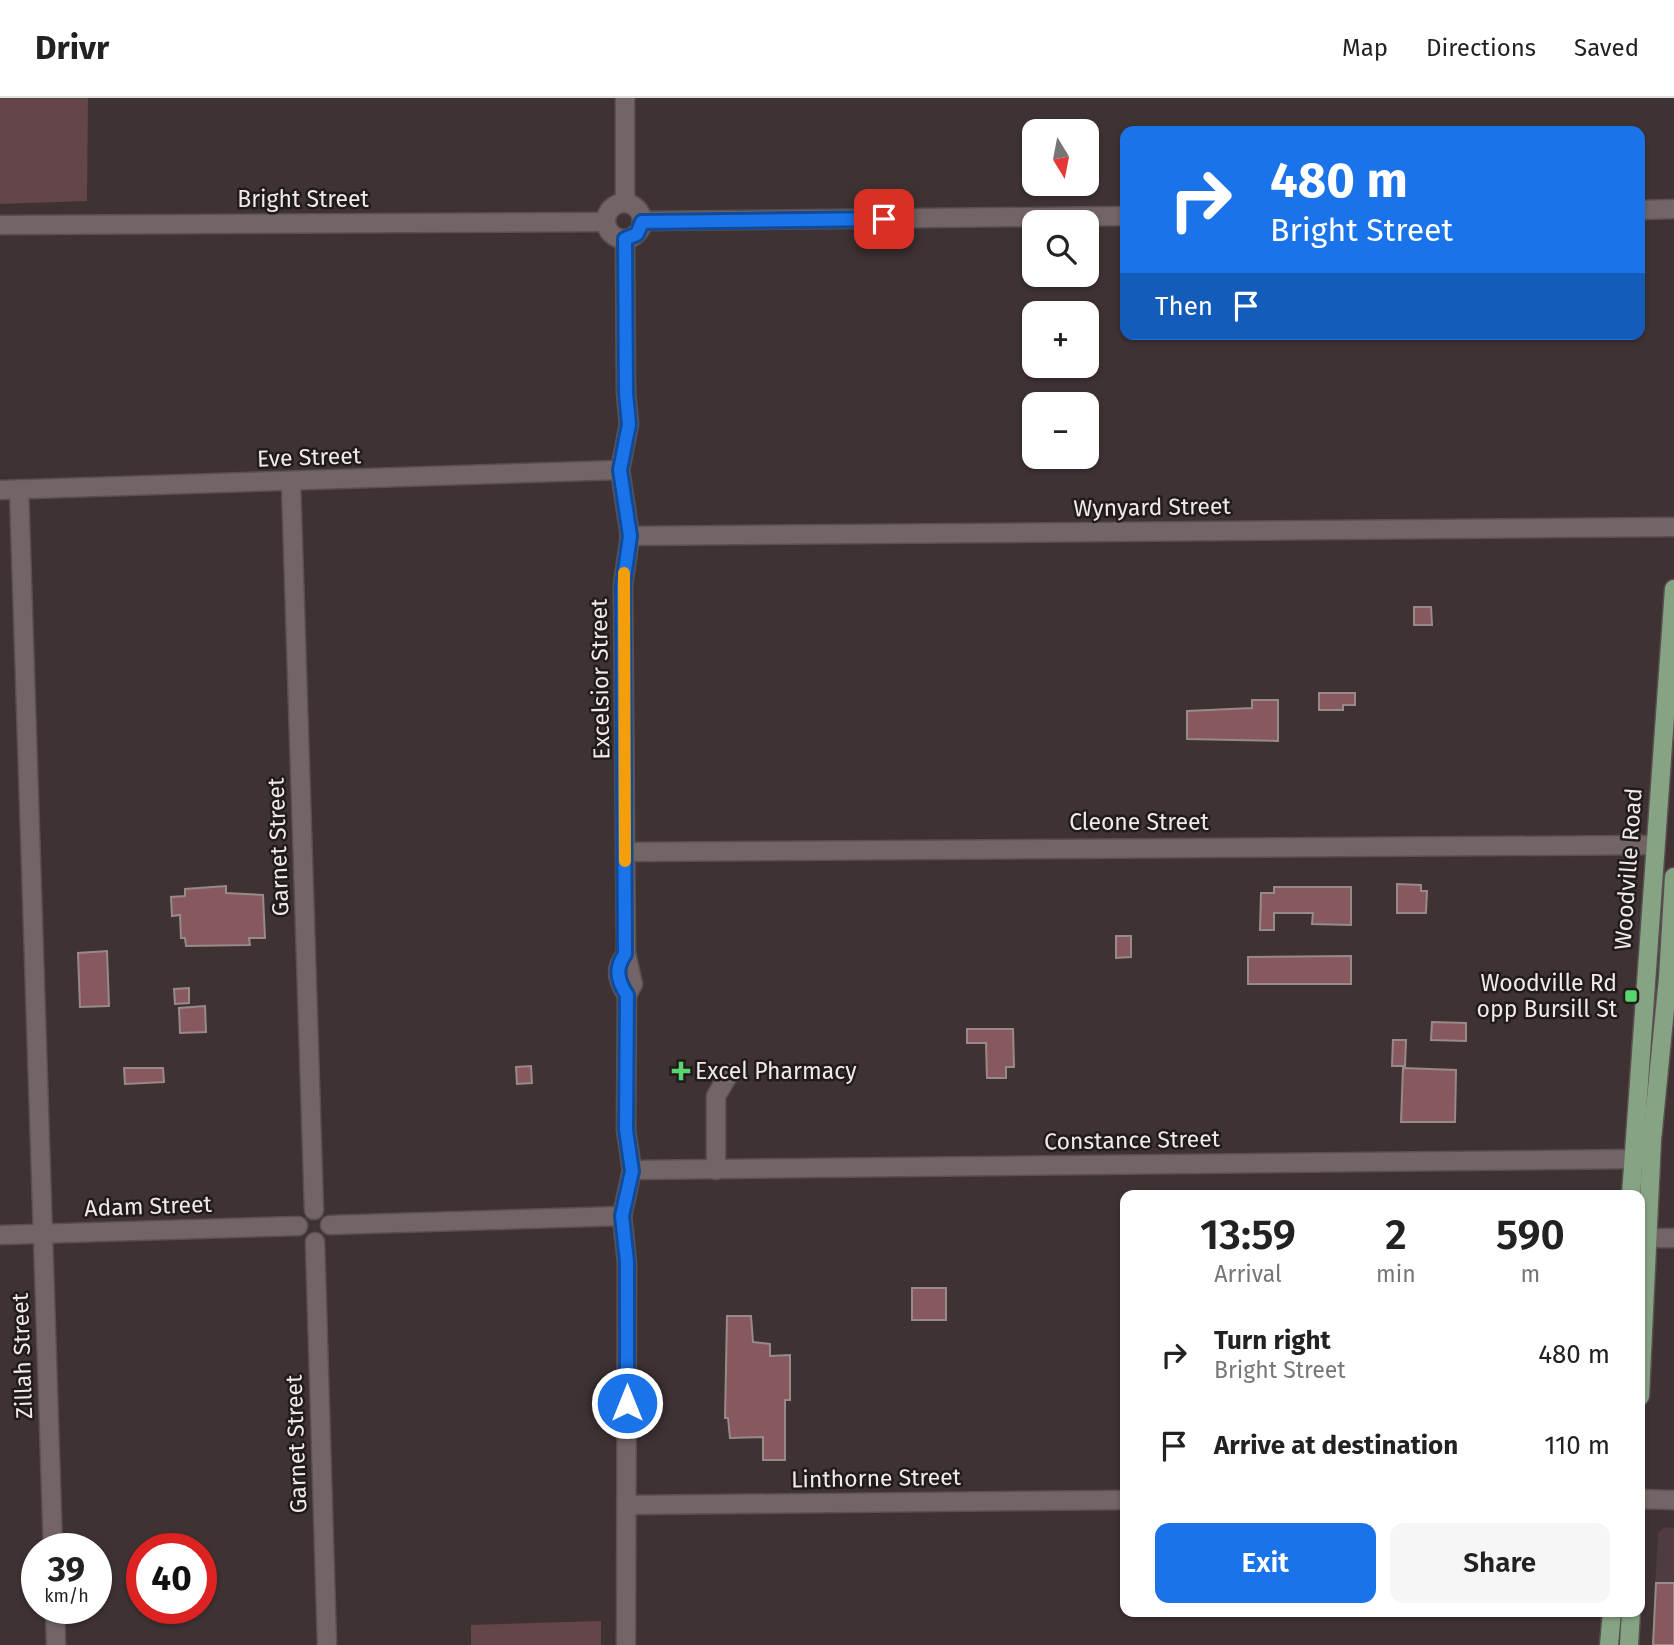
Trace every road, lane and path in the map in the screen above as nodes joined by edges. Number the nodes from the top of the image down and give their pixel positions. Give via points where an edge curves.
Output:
1 (625, 98) edge
2 (625, 203) junction
3 (1674, 209) edge
4 (1645, 210) edge
5 (1120, 216) edge
6 (606, 222) junction
7 (642, 222) junction
8 (0, 225) edge
9 (625, 239) junction
10 (620, 470) junction
11 (291, 483) junction
12 (19, 489) junction
13 (0, 490) edge
14 (1674, 527) edge
15 (630, 536) junction
16 (1674, 589) edge
17 (1654, 845) junction
18 (625, 852) junction
19 (1674, 877) edge
20 (1671, 978) edge
21 (729, 1074) dead end
22 (1633, 1159) junction
23 (716, 1170) junction
24 (632, 1171) junction
25 (1631, 1190) edge
26 (314, 1210) junction
27 (622, 1216) junction
28 (330, 1225) junction
29 (298, 1226) junction
30 (43, 1233) junction
31 (0, 1235) edge
32 (1647, 1238) junction
33 (1674, 1238) edge
34 (315, 1242) junction
35 (1645, 1283) edge
36 (1645, 1499) edge
37 (1120, 1500) edge
38 (1674, 1500) edge
39 (628, 1505) junction
40 (52, 1533) edge
41 (1612, 1617) edge
42 (1631, 1617) edge
43 (55, 1624) edge
44 (56, 1645) edge
45 (327, 1645) edge
46 (626, 1645) edge
47 (1609, 1645) edge
48 (1629, 1645) edge

1 - 2 street
2 - 6 street via 612,208
2 - 7 street via 638,208
3 - 4 street
5 - 7 street
6 - 8 street, Bright Street
6 - 9 street via 612,234
7 - 9 street via 637,234
9 - 10 street, Excelsior Street via 629,424
10 - 11 street, Eve Street
10 - 15 street, Excelsior Street
11 - 12 street, Eve Street
11 - 26 street, Garnet Street
12 - 13 street, Eve Street
12 - 30 street, Zillah Street
14 - 15 street, Wynyard Street
15 - 18 street, Excelsior Street via 623,585
16 - 17 main road, Woodville Road
17 - 18 street, Cleone Street
17 - 22 main road, Woodville Road
18 - 24 street, Excelsior Street via 625,954 634,984 627,995 626,1130
19 - 20 main road, Woodville Road
20 - 32 main road, Woodville Road via 1652,1140
21 - 23 street via 716,1097
22 - 23 street, Constance Street
22 - 25 main road, Woodville Road
23 - 24 street, Constance Street
24 - 27 street, Excelsior Street
26 - 28 street via 327,1216
26 - 29 street via 301,1216
27 - 28 street
27 - 39 street, Excelsior Street via 627,1262
28 - 34 street via 325,1238
29 - 30 street, Adam Street
29 - 34 street via 305,1240
30 - 31 street, Adam Street
30 - 40 street, Zillah Street
32 - 33 street
32 - 35 main road, Woodville Road
34 - 45 street, Garnet Street
36 - 38 street
37 - 39 street, Linthorne Street
39 - 46 street, Excelsior Street
41 - 47 main road
42 - 48 main road
43 - 44 street

